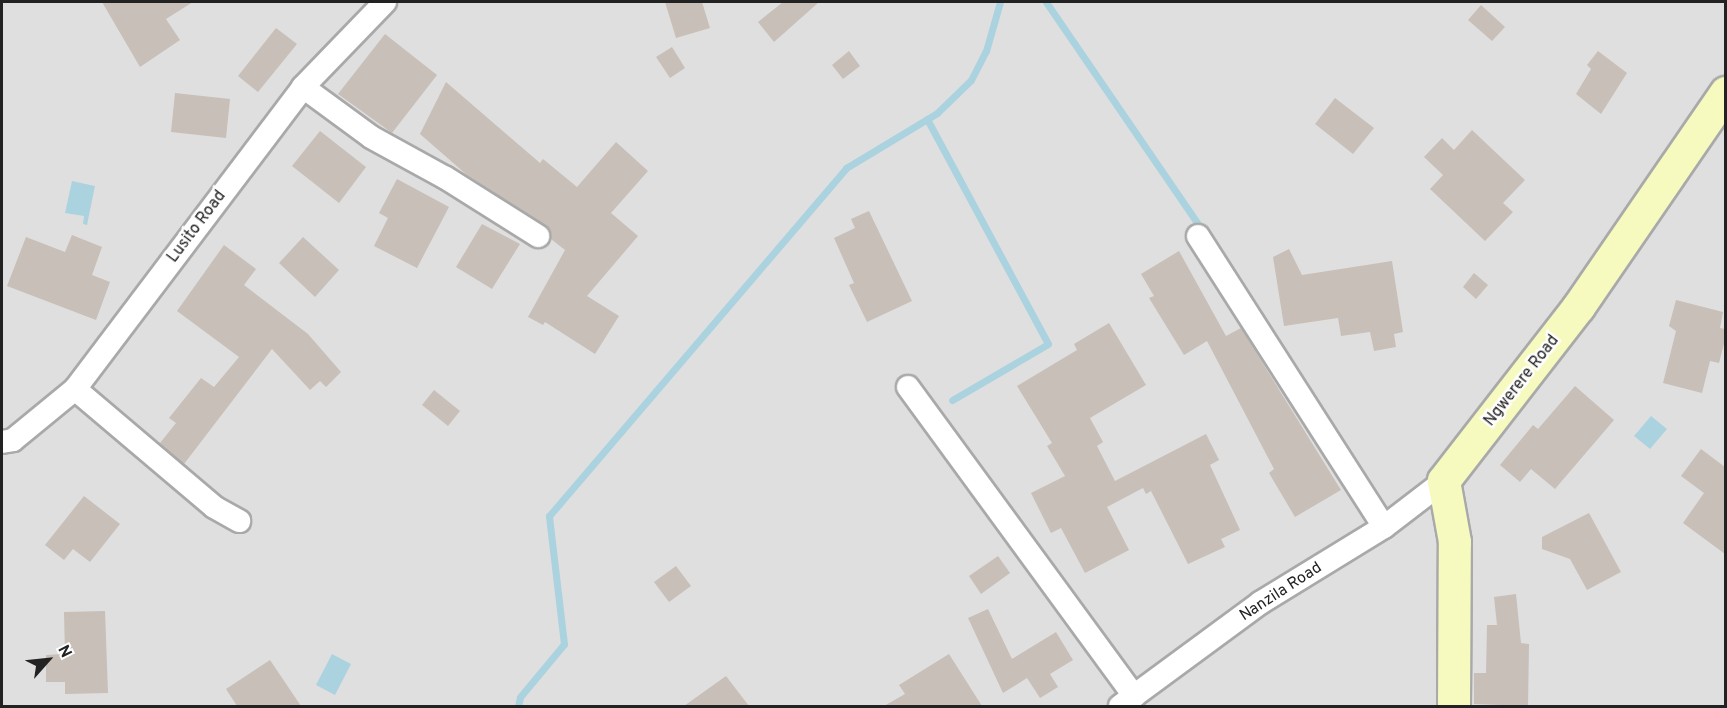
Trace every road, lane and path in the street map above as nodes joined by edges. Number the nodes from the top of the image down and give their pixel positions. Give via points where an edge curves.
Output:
1 (385, 2) edge
2 (303, 87) junction
3 (1725, 93) edge
4 (538, 236) dead end
5 (1198, 237) dead end
6 (909, 387) dead end
7 (75, 389) junction
8 (2, 441) edge
9 (1444, 481) junction
10 (239, 521) dead end
11 (1384, 527) junction
12 (1127, 701) edge
13 (1454, 706) edge

1 - 2 street, Lusito Road
2 - 4 street via 371,137
2 - 7 street, Lusito Road
3 - 9 street, Ngwerere Road via 1579,307
5 - 11 street
6 - 12 street
7 - 8 street, Lusito Road via 13,440
7 - 10 street via 214,507
9 - 11 street, Nanzila Road
9 - 13 street via 1455,542
11 - 12 street, Nanzila Road via 1260,603

